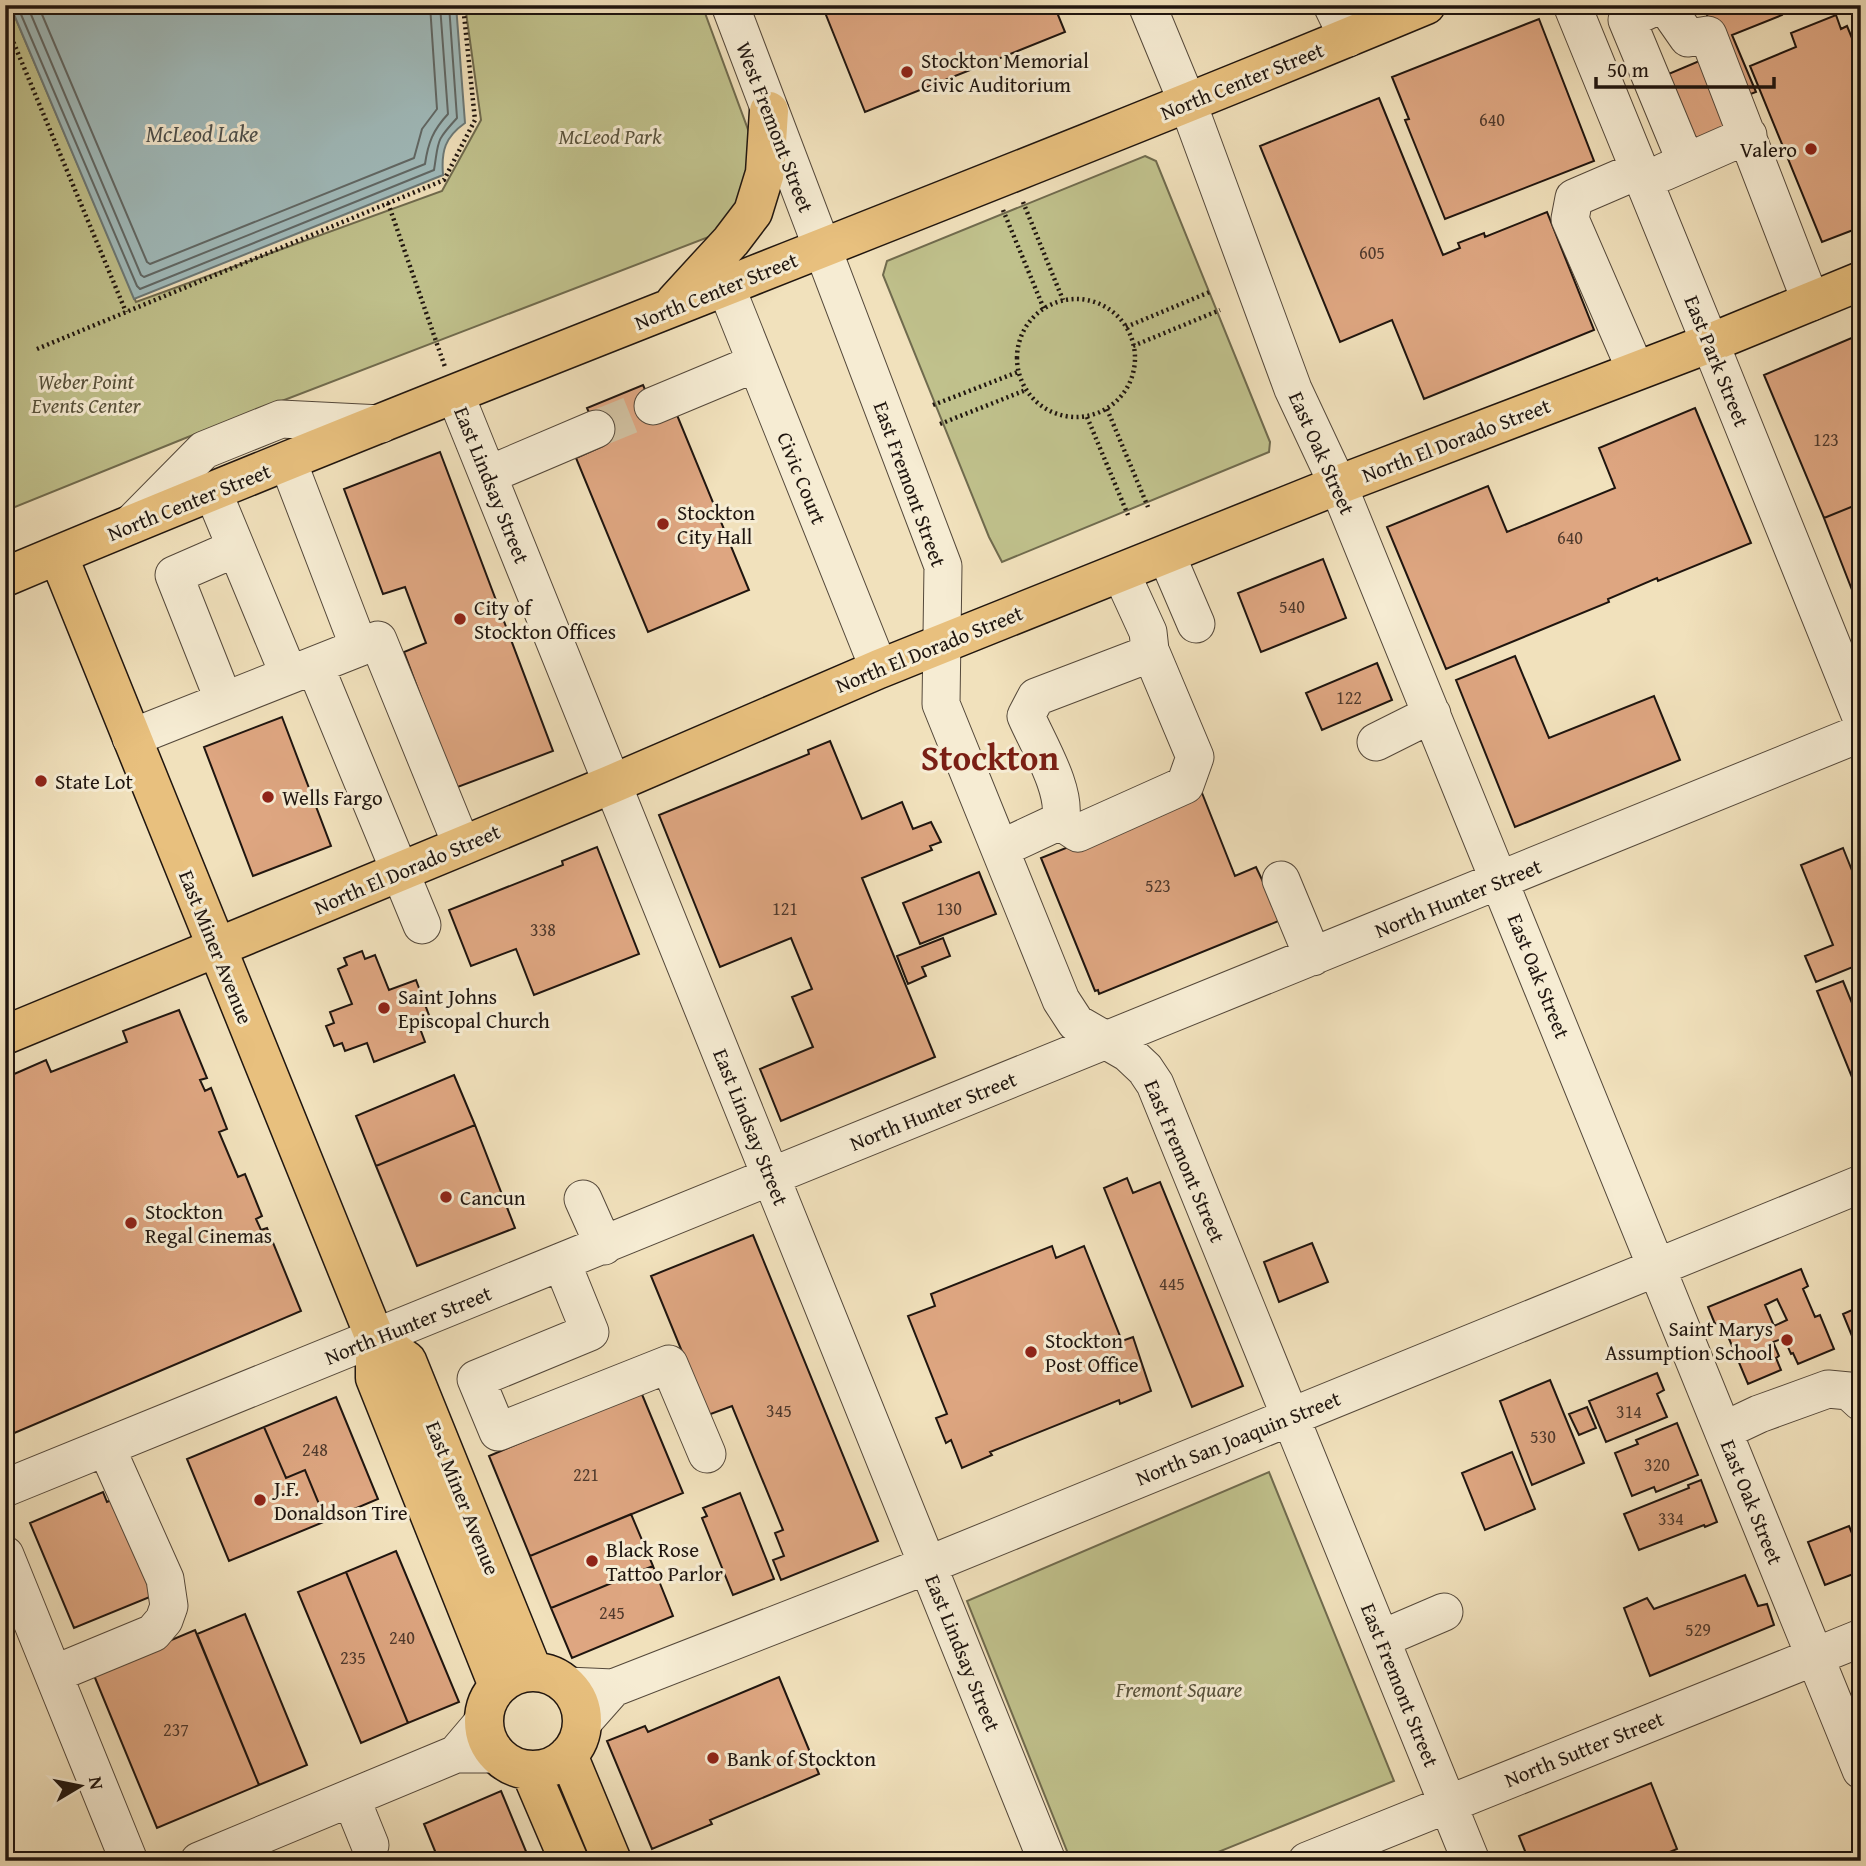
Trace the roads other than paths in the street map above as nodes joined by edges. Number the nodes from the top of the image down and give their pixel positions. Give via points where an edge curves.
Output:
1 (730, 5) edge
2 (1147, 5) edge
3 (1426, 5) edge
4 (1572, 5) edge
5 (1665, 5) edge
6 (1643, 13) edge
7 (1340, 22) edge
8 (1585, 38) junction
9 (1188, 104) junction
10 (769, 111) junction
11 (1748, 135) junction
12 (1686, 162) junction
13 (1642, 176) junction
14 (821, 249) junction
15 (1861, 281) edge
16 (726, 287) junction
17 (1811, 302) junction
18 (668, 310) junction
19 (1710, 343) junction
20 (756, 363) junction
21 (1636, 371) junction
22 (455, 394) junction
23 (653, 407) tunnel mouth
24 (382, 424) junction
25 (596, 429) tunnel mouth
26 (288, 462) junction
27 (488, 475) junction
28 (1338, 485) junction
29 (213, 492) junction
30 (126, 528) junction
31 (236, 548) junction
32 (1166, 554) junction
33 (58, 555) junction
34 (1121, 573) junction
35 (5, 578) edge
36 (1196, 624) dead end
37 (943, 644) junction
38 (359, 648) junction
39 (1150, 650) junction
40 (879, 669) junction
41 (302, 670) junction
42 (224, 701) junction
43 (1432, 714) junction
44 (1861, 717) edge
45 (1861, 733) edge
46 (131, 738) junction
47 (1376, 742) dead end
48 (612, 784) junction
49 (1060, 821) junction
50 (462, 846) junction
51 (1000, 849) junction
52 (399, 872) junction
53 (1281, 880) dead end
54 (1500, 881) junction
55 (422, 925) dead end
56 (216, 948) junction
57 (1313, 957) junction
58 (5, 1035) edge
59 (1108, 1040) junction
60 (771, 1178) junction
61 (1861, 1184) edge
62 (583, 1199) dead end
63 (604, 1246) junction
64 (562, 1263) junction
65 (1657, 1268) junction
66 (590, 1332) junction
67 (375, 1338) junction
68 (612, 1386) junction
69 (1861, 1402) edge
70 (1290, 1417) junction
71 (1723, 1431) junction
72 (106, 1447) junction
73 (707, 1454) dead end
74 (5, 1488) edge
75 (5, 1555) edge
76 (928, 1565) junction
77 (1444, 1612) dead end
78 (1861, 1638) edge
79 (1381, 1639) junction
80 (1814, 1656) junction
81 (54, 1674) junction
82 (550, 1679) junction
83 (613, 1689) junction
84 (502, 1733) junction
85 (575, 1739) junction
86 (1861, 1770) edge
87 (351, 1798) junction
88 (1448, 1804) junction
89 (370, 1845) dead end
90 (573, 1856) edge
91 (129, 1861) edge
92 (199, 1861) edge
93 (612, 1861) edge
94 (1047, 1861) edge
95 (1307, 1861) edge
96 (1471, 1861) edge

1 - 10 street, West Fremont Street
2 - 9 street, East Oak Street
3 - 7 main road, North Center Street
4 - 8 street, East Park Street
5 - 11 street via 1688,38 1708,35
6 - 8 street
6 - 12 street
7 - 9 main road, North Center Street
8 - 13 street, East Park Street
9 - 14 main road, North Center Street
9 - 28 street, East Oak Street via 1293,389
10 - 14 street, West Fremont Street
10 - 18 main road via 765,173 754,212
11 - 12 street
11 - 17 street
12 - 13 street
13 - 19 street, East Park Street
13 - 21 street via 1574,198 1570,219
14 - 16 main road, North Center Street
14 - 37 street, East Fremont Street via 943,566
15 - 17 main road, North El Dorado Street
16 - 18 main road, North Center Street
16 - 20 street, Civic Court
17 - 19 main road, North El Dorado Street
18 - 22 main road, North Center Street
19 - 21 main road, North El Dorado Street
19 - 44 street, East Park Street
20 - 23 street
20 - 40 street, Civic Court
21 - 28 main road, North El Dorado Street
22 - 24 main road, North Center Street
22 - 27 street, East Lindsay Street
24 - 26 main road, North Center Street
24 - 30 street via 281,419 204,450
25 - 27 street
26 - 29 main road, North Center Street
26 - 38 street
27 - 48 street, East Lindsay Street
28 - 32 main road, North El Dorado Street
28 - 43 street, East Oak Street
29 - 30 main road, North Center Street
29 - 31 street
30 - 33 main road, North Center Street
31 - 41 street
31 - 42 street via 174,575
32 - 34 main road, North El Dorado Street
32 - 36 street
33 - 35 main road, North Center Street
33 - 46 main road, East Miner Avenue
34 - 37 main road, North El Dorado Street
34 - 39 street via 1148,632
37 - 40 main road, North El Dorado Street
37 - 51 street, East Fremont Street via 941,704
38 - 41 street
38 - 50 street via 378,640
39 - 49 street via 1036,697 1031,704 1026,716 1061,795
39 - 49 street via 1195,757 1185,785 1077,833
40 - 48 main road, North El Dorado Street
41 - 42 street
41 - 52 street
42 - 46 street
43 - 47 street
43 - 54 street, East Oak Street
45 - 54 street, North Hunter Street
46 - 56 main road, East Miner Avenue
48 - 50 main road, North El Dorado Street
48 - 60 street, East Lindsay Street
49 - 51 street
50 - 52 main road, North El Dorado Street
51 - 59 street, East Fremont Street via 1061,1000 1076,1023
52 - 55 street
52 - 56 main road, North El Dorado Street
53 - 57 street
54 - 57 street, North Hunter Street
54 - 65 street, East Oak Street
56 - 58 main road, North El Dorado Street
56 - 67 main road, East Miner Avenue
57 - 59 street, North Hunter Street
59 - 60 street, North Hunter Street
59 - 70 street, East Fremont Street via 1145,1069 1155,1084
60 - 63 street, North Hunter Street
60 - 76 street, East Lindsay Street
61 - 65 street, North San Joaquin Street
62 - 63 street
63 - 64 street, North Hunter Street
64 - 66 street
64 - 67 street, North Hunter Street
65 - 70 street, North San Joaquin Street
65 - 71 street, East Oak Street
66 - 68 street
66 - 68 street via 476,1379 498,1432
67 - 72 street, North Hunter Street
67 - 82 main road, East Miner Avenue via 407,1361
67 - 84 main road, East Miner Avenue via 374,1376
68 - 73 street via 669,1364
69 - 71 street via 1849,1391 1828,1389
70 - 76 street, North San Joaquin Street
70 - 79 street, East Fremont Street
71 - 80 street, East Oak Street
72 - 74 street, North Hunter Street
72 - 81 street via 165,1579 169,1606 153,1633
75 - 81 street
76 - 83 street, North San Joaquin Street
76 - 94 street, East Lindsay Street
77 - 79 street
78 - 80 street, North Sutter Street
79 - 88 street, East Fremont Street
80 - 86 street, East Oak Street
80 - 88 street, North Sutter Street
81 - 91 street
82 - 83 street, North San Joaquin Street
82 - 84 main road via 512,1676
82 - 85 main road via 572,1691 580,1706
83 - 85 street, North San Joaquin Street
84 - 85 main road via 545,1769 559,1762
84 - 87 street
84 - 90 main road, East Miner Avenue
85 - 93 main road
87 - 89 street
87 - 92 street
88 - 95 street, North Sutter Street
88 - 96 street, East Fremont Street

